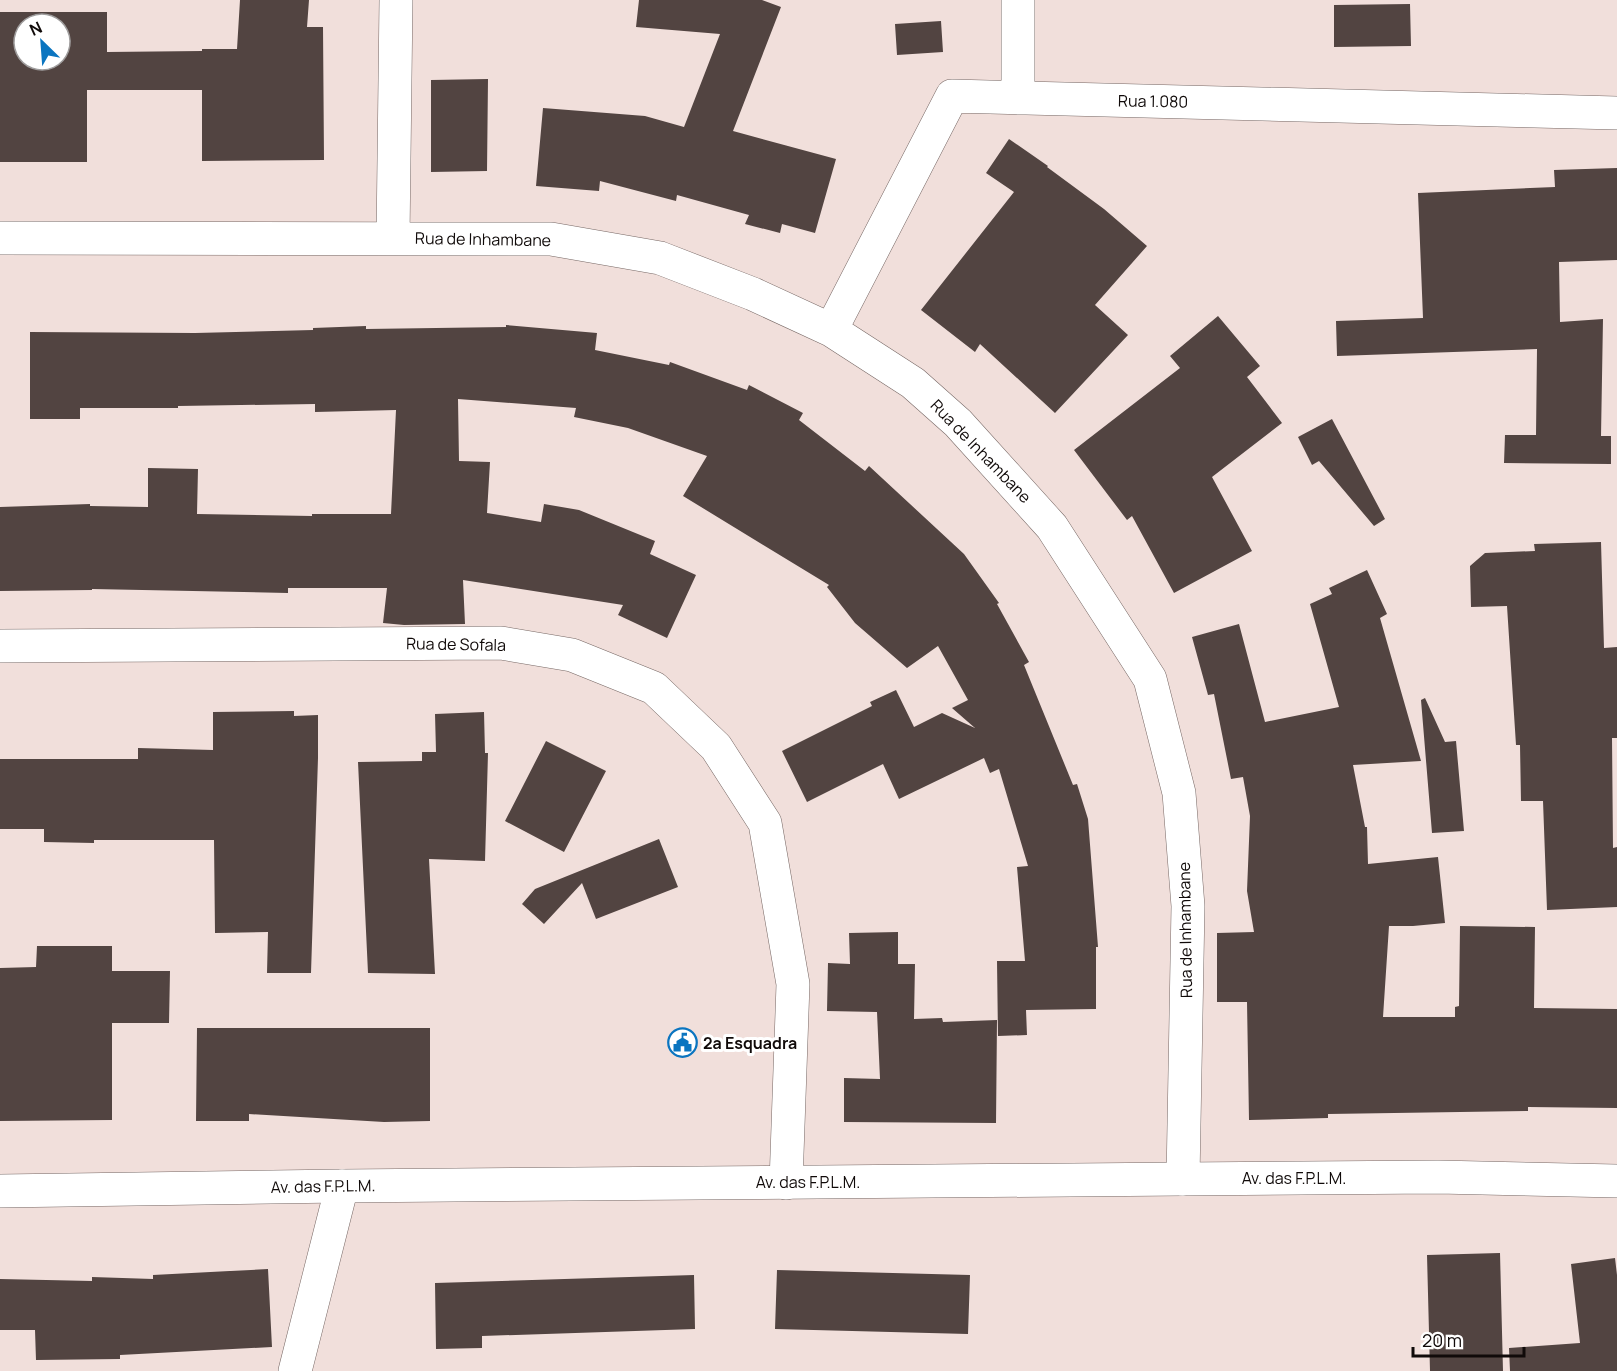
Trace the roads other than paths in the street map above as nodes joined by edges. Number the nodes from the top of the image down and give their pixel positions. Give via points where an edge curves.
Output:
1 (396, 0) edge
2 (1018, 0) edge
3 (1018, 98) junction
4 (1617, 113) edge
5 (0, 238) edge
6 (393, 238) junction
7 (831, 330) junction
8 (0, 646) edge
9 (1183, 1179) junction
10 (1617, 1181) edge
11 (786, 1183) junction
12 (342, 1186) junction
13 (0, 1191) edge
14 (296, 1371) edge

1 - 6 street
2 - 3 street
3 - 4 street, Rua 1.080
3 - 7 street, Rua 1.080 via 952,96
5 - 6 street, Rua de Inhambane
6 - 7 street, Rua de Inhambane via 551,238 660,258
7 - 9 street, Rua de Inhambane via 913,383 966,432 1052,527 1150,679 1179,793 1188,906
8 - 11 street, Rua de Sofala via 501,643 572,656 654,688 716,747 765,823 793,984
9 - 10 street, Av. das F.P.L.M.
9 - 11 street, Av. das F.P.L.M.
11 - 12 street, Av. das F.P.L.M.
12 - 13 street, Av. das F.P.L.M.
12 - 14 street

